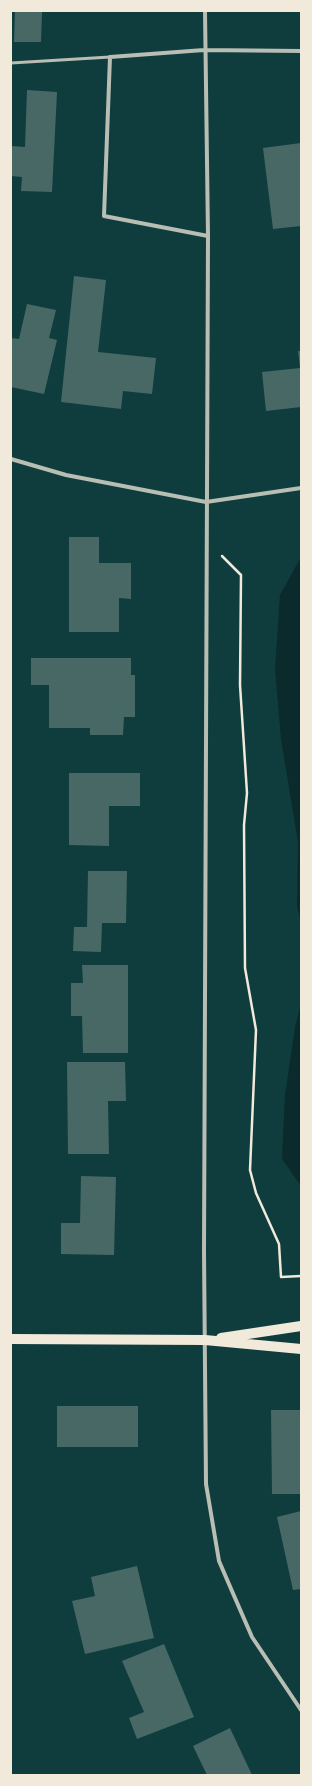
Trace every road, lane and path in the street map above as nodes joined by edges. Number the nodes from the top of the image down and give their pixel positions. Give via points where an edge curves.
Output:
1 (205, 11) edge
2 (204, 50) junction
3 (301, 51) edge
4 (110, 57) junction
5 (11, 63) edge
6 (208, 236) junction
7 (11, 458) edge
8 (301, 488) edge
9 (206, 502) junction
10 (206, 540) junction
11 (301, 1276) edge
12 (301, 1326) edge
13 (11, 1339) edge
14 (205, 1340) junction
15 (301, 1349) edge
16 (301, 1710) edge

1 - 2 street
2 - 3 street
2 - 4 street
2 - 6 street
4 - 5 lane
4 - 6 street via 104,216
6 - 9 street
7 - 9 street via 66,475
8 - 9 street
9 - 10 street
10 - 11 path via 241,575 240,685 248,793 244,825 245,968 256,1030 250,1170 256,1193 279,1244 281,1277
10 - 14 street
12 - 14 main road
13 - 14 main road
14 - 15 main road
14 - 16 street via 206,1484 219,1561 252,1637

